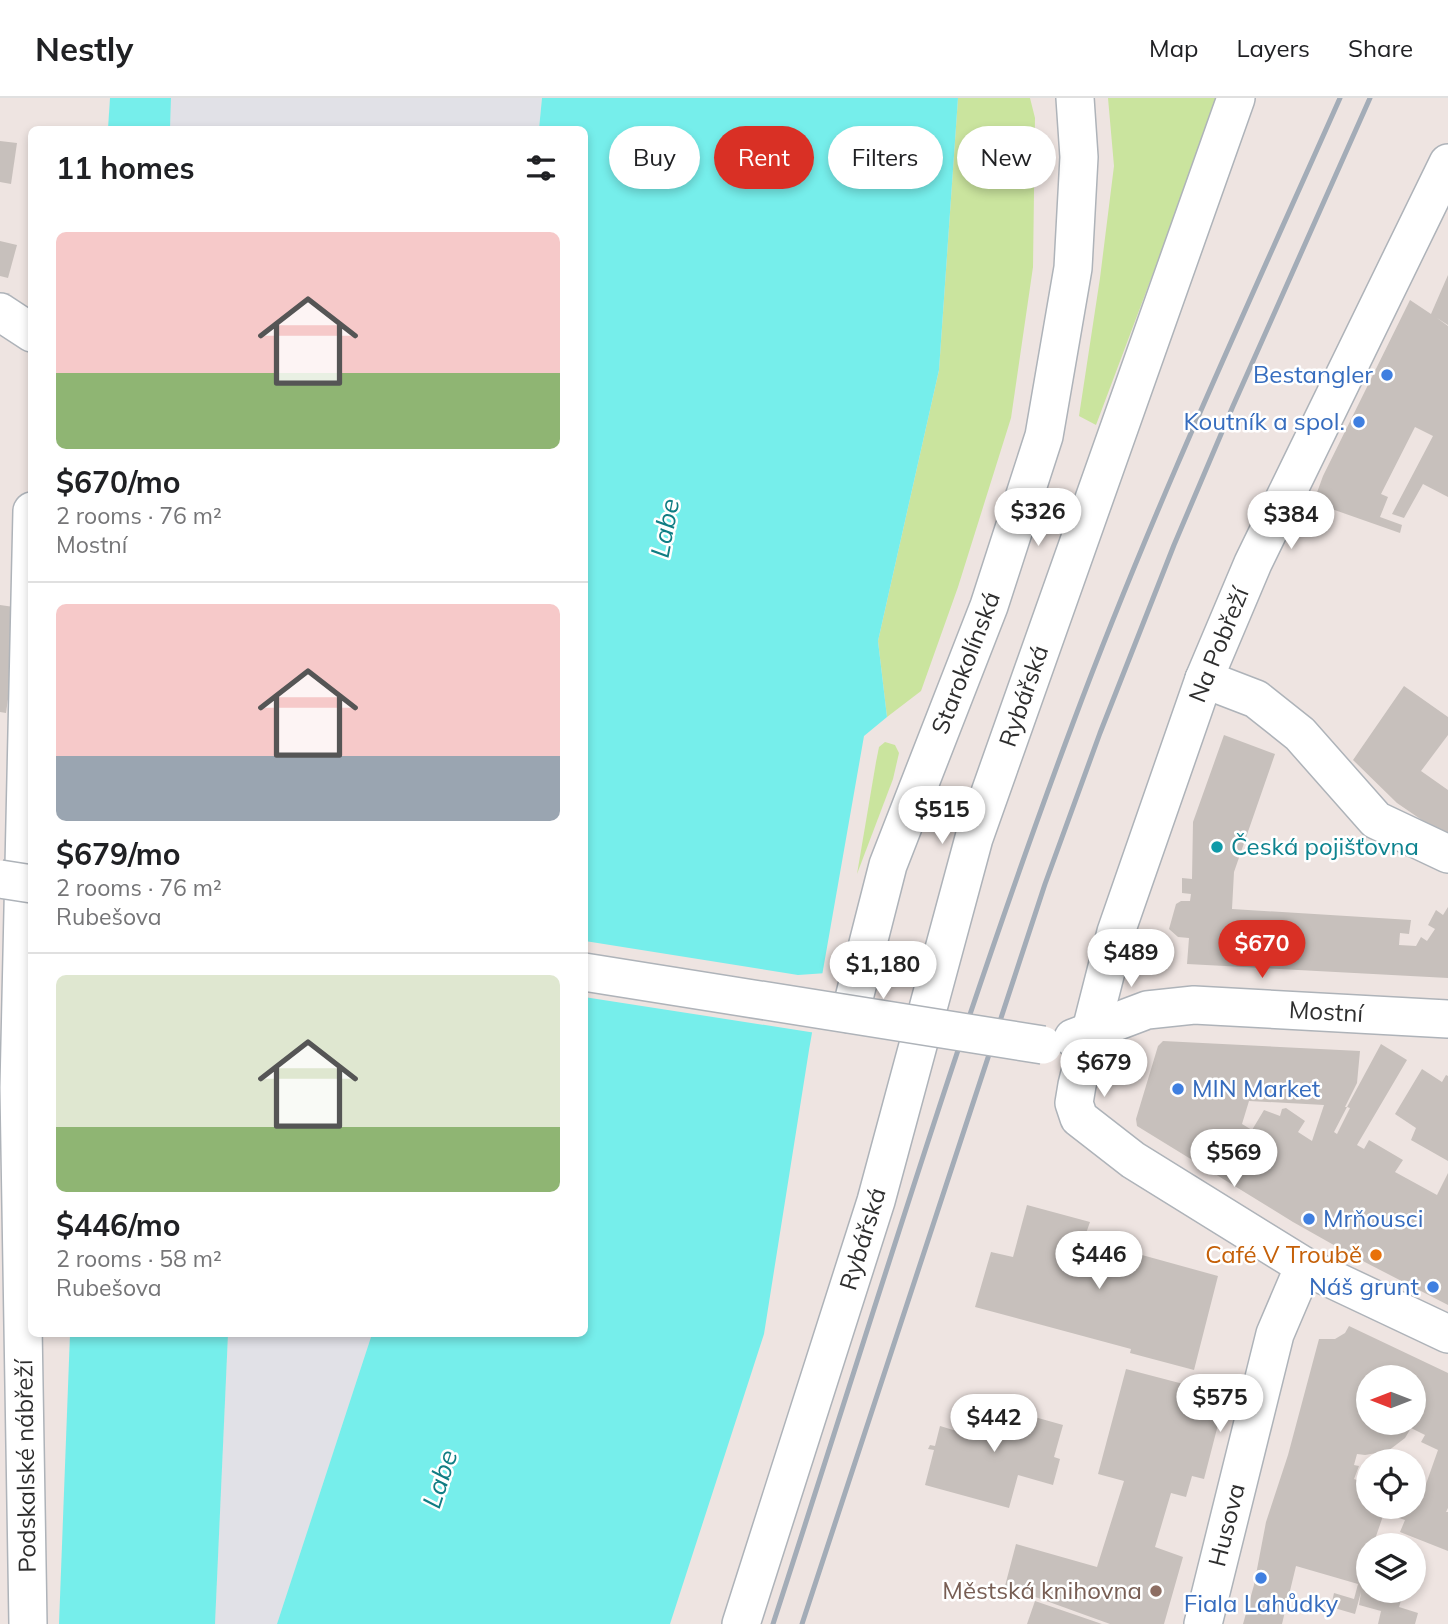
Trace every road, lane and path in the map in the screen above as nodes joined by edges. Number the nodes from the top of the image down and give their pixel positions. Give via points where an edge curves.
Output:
1 (1075, 98) edge
2 (1236, 98) edge
3 (1448, 163) edge
4 (0, 312) edge
5 (28, 330) edge
6 (28, 616) edge
7 (1204, 679) junction
8 (1448, 854) edge
9 (0, 879) edge
10 (28, 883) edge
11 (588, 973) edge
12 (850, 1014) junction
13 (1448, 1019) edge
14 (1090, 1031) junction
15 (10, 1087) edge
16 (1304, 1266) junction
17 (1448, 1334) edge
18 (28, 1624) edge
19 (741, 1624) edge
20 (1203, 1624) edge

1 - 12 street, Starokolínská via 1079,157 1073,268 1044,436 989,606 888,865
2 - 19 street, Rybářská via 974,838 876,1201
3 - 7 street, Na Pobřeží via 1253,563
4 - 5 street
6 - 15 street, Podskalské nábřeží
7 - 8 street via 1256,699 1300,734 1376,820
7 - 14 street, Na Pobřeží via 1116,932
9 - 10 street, bridge
11 - 12 street, bridge
12 - 14 street, Mostní, bridge via 1043,1045
13 - 14 street, Mostní via 1194,1005 1147,1010
14 - 16 street, Na Pobřeží via 1074,1102 1079,1118 1133,1160
15 - 18 street, Podskalské nábřeží
16 - 17 street, Na Pobřeží
16 - 20 street, Husova via 1275,1334

